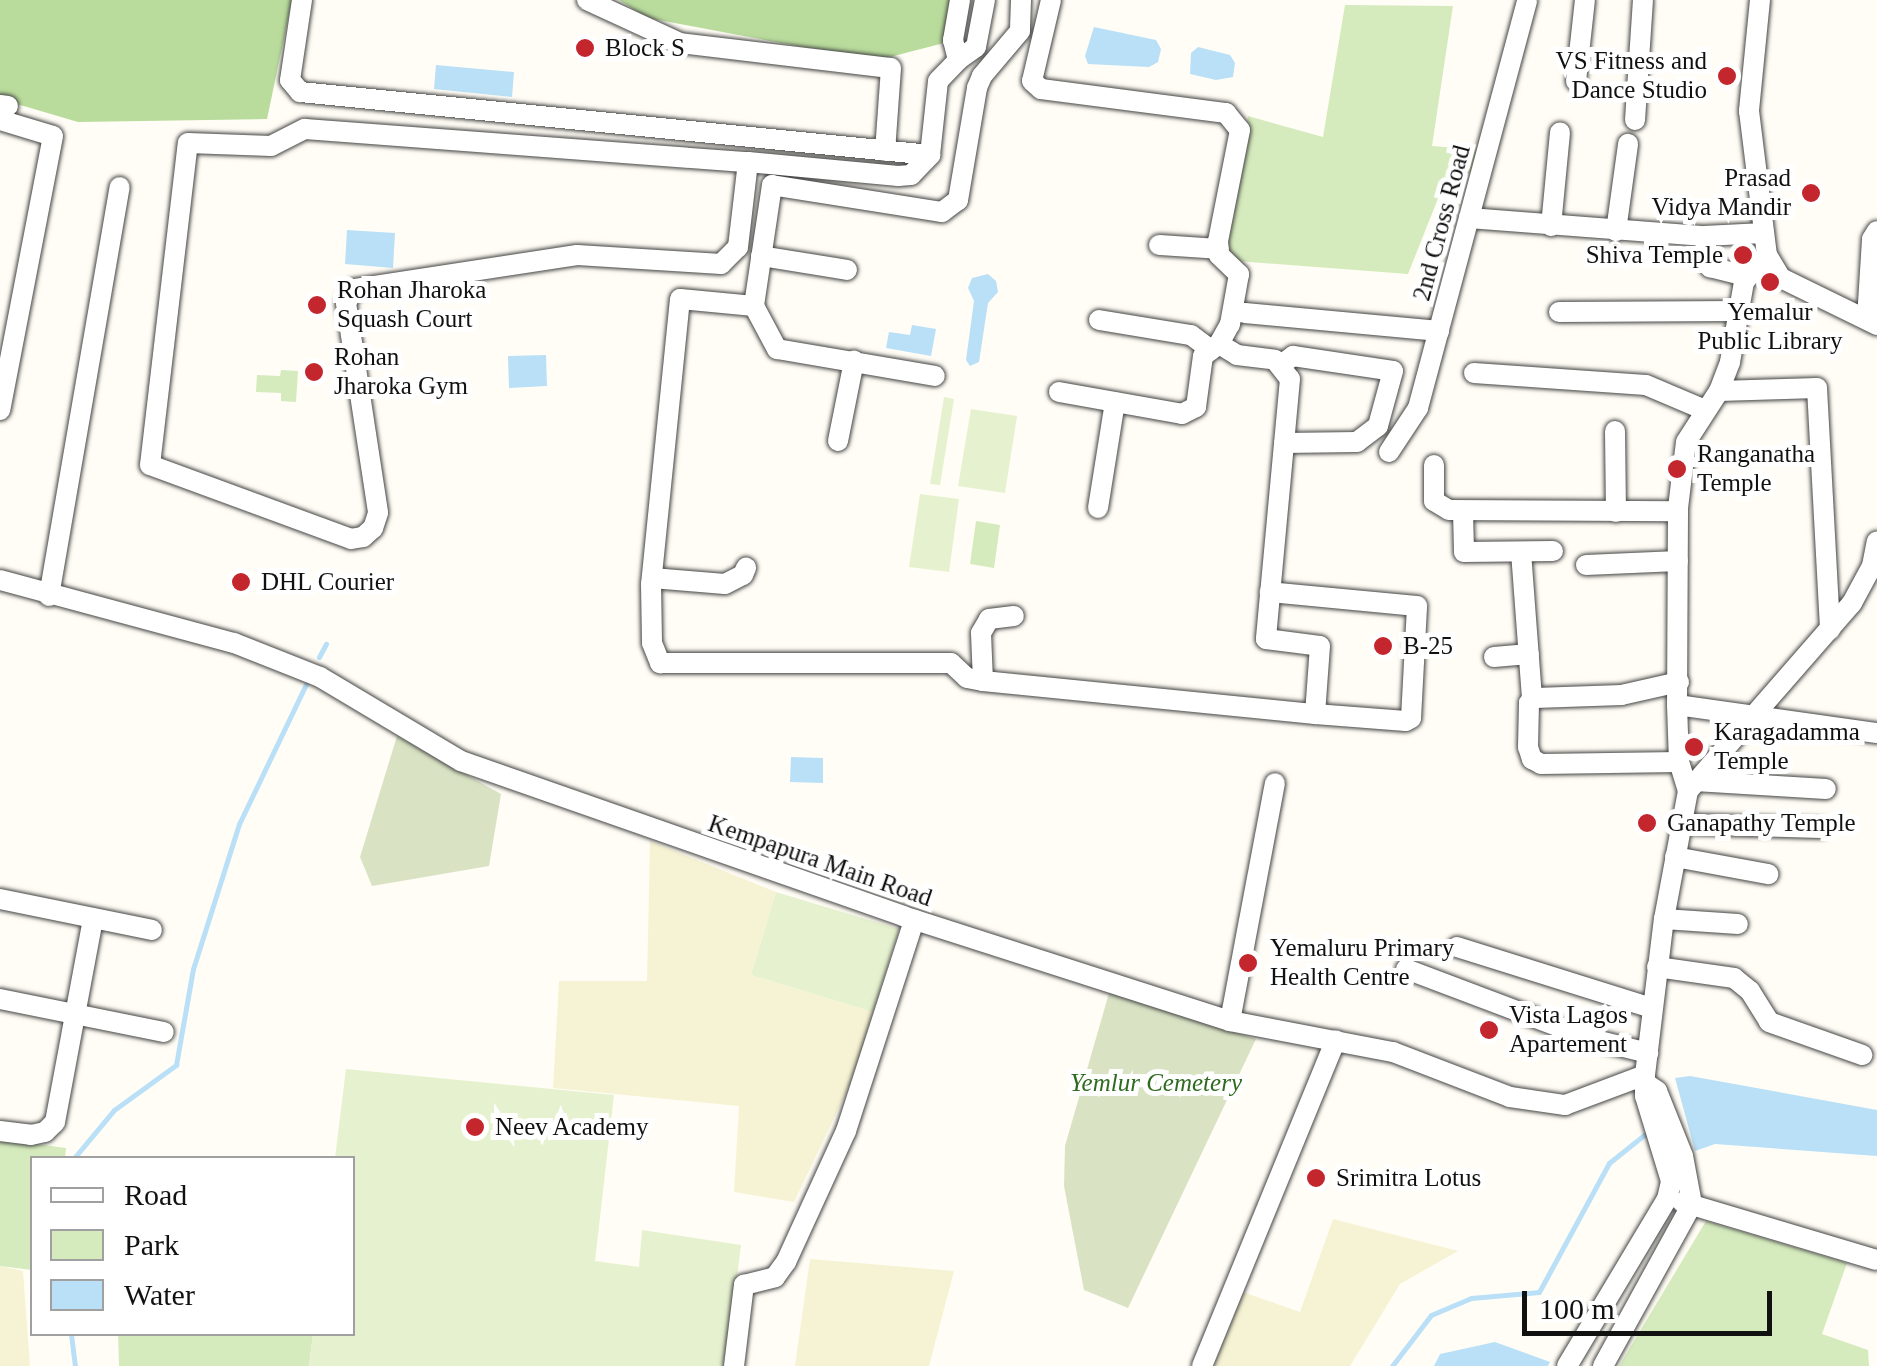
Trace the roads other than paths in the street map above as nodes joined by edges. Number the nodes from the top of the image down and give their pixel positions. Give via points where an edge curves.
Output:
1 (302, 0) edge
2 (587, 0) edge
3 (960, 0) edge
4 (985, 0) edge
5 (1021, 0) edge
6 (1050, 0) edge
7 (1527, 0) edge
8 (1585, 0) edge
9 (1643, 0) edge
10 (1760, 0) edge
11 (1020, 31) junction
12 (1040, 42) junction
13 (958, 60) junction
14 (1576, 82) dead end
15 (3, 110) edge
16 (1634, 120) dead end
17 (1560, 132) dead end
18 (1628, 144) dead end
19 (884, 151) junction
20 (930, 155) junction
21 (748, 162) junction
22 (120, 187) dead end
23 (1469, 218) junction
24 (1551, 226) junction
25 (1616, 231) junction
26 (1877, 232) edge
27 (1704, 236) junction
28 (1765, 244) junction
29 (1160, 245) dead end
30 (1219, 249) junction
31 (762, 256) junction
32 (847, 270) dead end
33 (1747, 276) junction
34 (754, 306) junction
35 (1736, 311) junction
36 (1560, 312) dead end
37 (1244, 313) dead end
38 (1099, 320) dead end
39 (1872, 322) edge
40 (1439, 331) junction
41 (1215, 347) junction
42 (854, 362) junction
43 (1282, 364) junction
44 (1474, 373) dead end
45 (934, 376) dead end
46 (1719, 390) junction
47 (1059, 392) dead end
48 (1115, 402) junction
49 (0, 410) edge
50 (1705, 410) junction
51 (1614, 430) dead end
52 (838, 441) dead end
53 (1284, 443) junction
54 (1389, 452) dead end
55 (1434, 465) dead end
56 (1098, 508) dead end
57 (1463, 511) junction
58 (1616, 512) junction
59 (1678, 512) junction
60 (1877, 541) edge
61 (1520, 552) junction
62 (1553, 552) dead end
63 (1678, 561) junction
64 (1586, 566) dead end
65 (746, 568) dead end
66 (652, 578) junction
67 (0, 580) edge
68 (1270, 592) junction
69 (49, 596) junction
70 (1014, 616) dead end
71 (1830, 630) junction
72 (1529, 654) junction
73 (1494, 657) dead end
74 (983, 681) junction
75 (1679, 682) junction
76 (1532, 700) junction
77 (1678, 705) junction
78 (1315, 714) junction
79 (1754, 717) junction
80 (1877, 733) edge
81 (1679, 762) junction
82 (1274, 783) dead end
83 (1692, 786) junction
84 (1826, 789) dead end
85 (1682, 824) junction
86 (1820, 828) dead end
87 (1675, 857) junction
88 (1768, 874) dead end
89 (0, 900) edge
90 (93, 919) junction
91 (1664, 919) junction
92 (914, 920) junction
93 (1738, 924) dead end
94 (152, 930) dead end
95 (1458, 946) dead end
96 (1657, 967) junction
97 (1406, 969) dead end
98 (0, 999) edge
99 (1652, 1008) junction
100 (74, 1015) junction
101 (1230, 1020) junction
102 (164, 1032) dead end
103 (1336, 1040) junction
104 (1648, 1053) junction
105 (1862, 1055) dead end
106 (1648, 1087) junction
107 (0, 1131) edge
108 (1676, 1186) junction
109 (1692, 1204) junction
110 (1877, 1260) edge
111 (734, 1366) edge
112 (1202, 1366) edge
113 (1567, 1366) edge
114 (1603, 1366) edge

1 - 19 street via 290,80 300,92
2 - 19 street via 680,43 891,68
3 - 13 street via 953,40
4 - 13 street via 976,47
5 - 11 street
6 - 12 street
7 - 23 street, 2nd Cross Road
8 - 14 street
9 - 16 street
10 - 28 street via 1749,110
11 - 12 street
11 - 31 street via 982,76 958,200 942,212 772,186
12 - 30 street via 1032,80 1041,88 1234,118 1240,130
13 - 20 street via 938,81
15 - 49 street via 53,136
17 - 24 street
18 - 25 street
19 - 20 street
20 - 21 street via 919,170 898,176
21 - 21 street via 738,248 721,264 577,256 354,289 346,303 378,513 362,537 351,539 150,466 188,143 271,146 305,129
22 - 69 street
23 - 24 street
23 - 40 street, 2nd Cross Road
24 - 25 street
25 - 27 street
26 - 39 street
27 - 28 street
27 - 33 street via 1710,267
28 - 33 street
28 - 39 street via 1781,278
29 - 30 street
30 - 41 street via 1240,274 1230,324
31 - 32 street
31 - 34 street
33 - 35 street
34 - 42 street via 777,349
34 - 66 street via 680,299
35 - 36 street
35 - 46 street
37 - 40 street
38 - 41 street via 1191,335
40 - 54 street, 2nd Cross Road via 1418,408
41 - 43 street
41 - 48 street via 1203,356 1196,407 1182,414
42 - 45 street
42 - 52 street
43 - 53 street via 1290,379
43 - 53 street via 1294,356 1393,371 1378,426 1358,442
44 - 50 street via 1646,384
46 - 50 street
46 - 71 street via 1818,392
47 - 48 street
48 - 56 street
50 - 59 street via 1686,442
51 - 58 street
53 - 68 street
55 - 57 street via 1434,501
57 - 58 street
57 - 61 street via 1464,552
58 - 59 street
59 - 63 street
60 - 71 street via 1872,566
61 - 62 street
61 - 72 street
63 - 64 street
63 - 75 street
65 - 66 street via 725,584
66 - 74 street via 652,642 660,663 951,663 967,678
67 - 69 street, Kempapura Main Road
68 - 78 street via 1266,639 1320,646
68 - 78 street via 1412,603 1420,612 1411,718
69 - 92 street, Kempapura Main Road via 234,643 320,677 461,761
70 - 74 street via 988,619 981,633
71 - 79 street
72 - 73 street
72 - 76 street
74 - 78 street
75 - 76 street via 1622,695
75 - 77 street
76 - 81 street via 1528,747 1541,764
77 - 79 street
77 - 81 street
79 - 80 street
79 - 83 street
81 - 83 street
82 - 101 street
83 - 84 street
83 - 85 street
85 - 86 street
85 - 87 street
87 - 88 street
87 - 91 street
89 - 90 street
90 - 94 street
90 - 100 street
91 - 93 street
91 - 96 street
92 - 101 street, Kempapura Main Road
92 - 111 street via 846,1131 786,1262 775,1278 744,1285
95 - 99 street
96 - 99 street
96 - 105 street via 1734,978 1769,1022
97 - 104 street via 1591,1039
98 - 100 street
99 - 104 street
100 - 102 street
100 - 107 street via 56,1122 31,1135
101 - 103 street, Kempapura Main Road
103 - 106 street, Kempapura Main Road via 1393,1052 1510,1096 1565,1106
103 - 112 street
104 - 106 street
106 - 108 street
108 - 109 street
108 - 113 street
109 - 110 street
109 - 114 street

